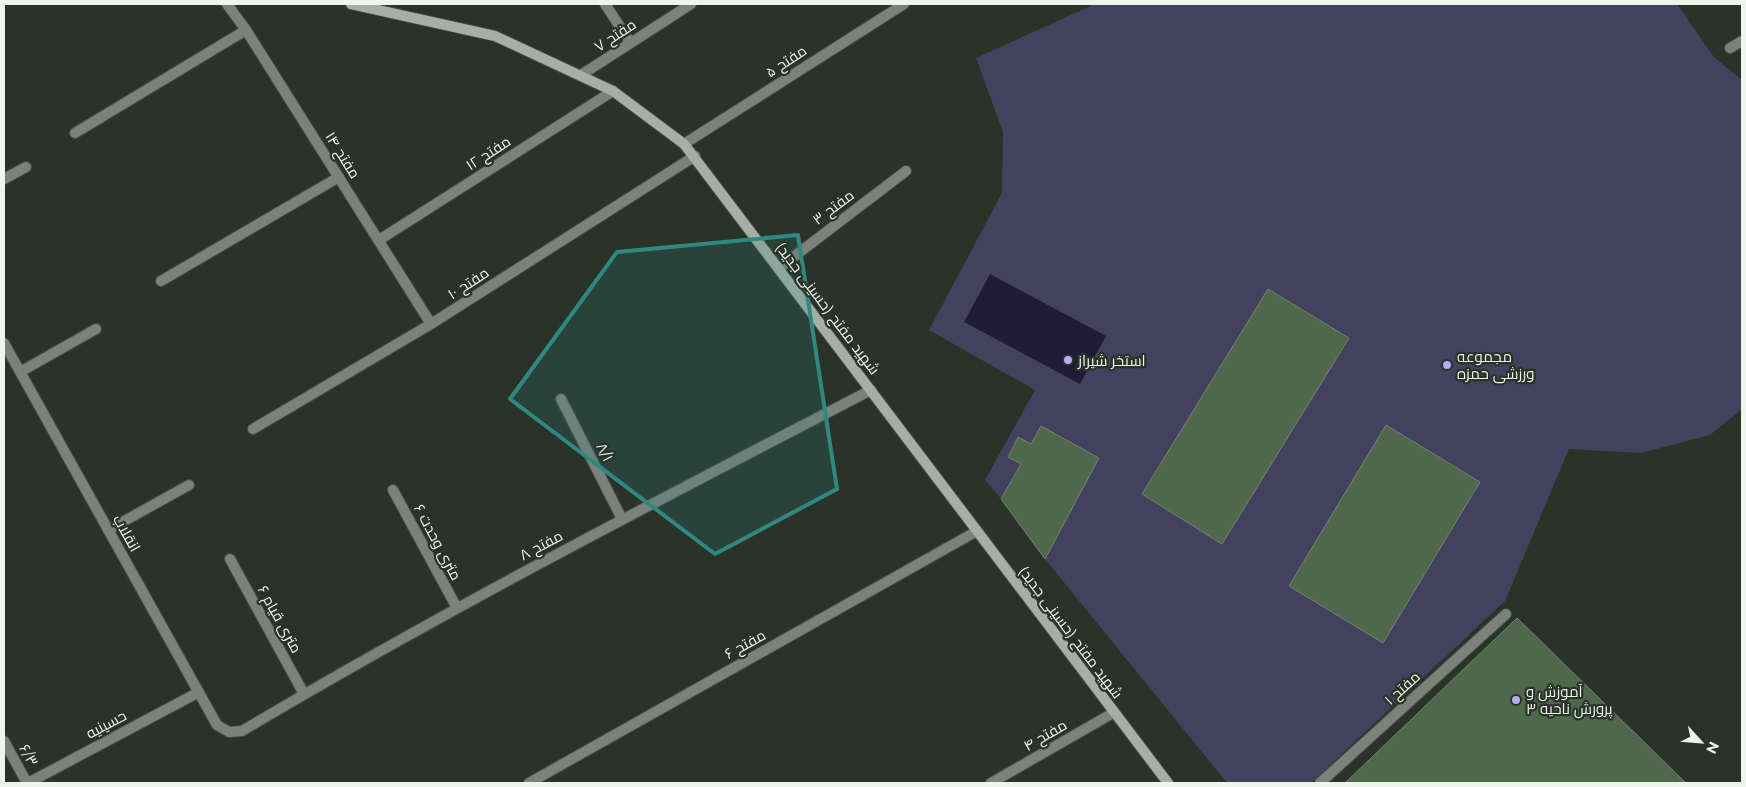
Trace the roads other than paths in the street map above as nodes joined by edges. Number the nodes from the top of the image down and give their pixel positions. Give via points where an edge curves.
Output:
1 (227, 4) edge
2 (352, 4) edge
3 (605, 4) edge
4 (691, 4) edge
5 (904, 4) edge
6 (246, 30) junction
7 (1742, 41) edge
8 (630, 42) junction
9 (1730, 48) dead end
10 (581, 75) junction
11 (613, 91) junction
12 (75, 133) dead end
13 (684, 144) junction
14 (695, 156) junction
15 (26, 167) dead end
16 (906, 171) dead end
17 (339, 177) junction
18 (4, 179) edge
19 (379, 240) junction
20 (779, 268) junction
21 (161, 281) dead end
22 (431, 324) junction
23 (96, 329) dead end
24 (4, 343) edge
25 (20, 372) junction
26 (871, 390) junction
27 (561, 399) dead end
28 (253, 429) dead end
29 (189, 485) dead end
30 (394, 490) dead end
31 (622, 519) junction
32 (108, 530) junction
33 (977, 531) junction
34 (230, 559) dead end
35 (457, 608) junction
36 (1506, 614) dead end
37 (199, 692) junction
38 (304, 694) junction
39 (1113, 713) junction
40 (229, 732) joint
41 (4, 740) edge
42 (28, 783) edge
43 (529, 783) edge
44 (991, 783) edge
45 (1168, 783) edge
46 (1320, 783) edge

1 - 6 street, مفتح ۱۴
2 - 10 street, شهید مفتح (حسینی جدید) via 495,36
3 - 8 street
4 - 8 street, مفتح ۷
5 - 13 street, مفتح ۵
6 - 12 street
6 - 17 street, مفتح ۱۴
7 - 9 street
8 - 10 street, مفتح ۷
10 - 11 street, شهید مفتح (حسینی جدید)
11 - 13 street, شهید مفتح (حسینی جدید)
11 - 19 street, مفتح ۱۲
13 - 14 street, شهید مفتح (حسینی جدید)
14 - 20 street, شهید مفتح (حسینی جدید)
14 - 22 street, مفتح ۱۰
15 - 18 street
16 - 20 street, مفتح ۳
17 - 19 street, مفتح ۱۴
17 - 21 street
19 - 22 street, مفتح ۱۴
20 - 26 street, شهید مفتح (حسینی جدید)
22 - 28 street, مفتح ۱۰
23 - 25 street
24 - 25 street, انقلاب
25 - 32 street, انقلاب
26 - 31 street, مفتح ۸
26 - 33 street, شهید مفتح (حسینی جدید)
27 - 31 street, ۸/۱
29 - 32 street
30 - 35 street, ۶ متری وحدت
31 - 35 street, مفتح ۸
32 - 37 street, انقلاب
33 - 39 street, شهید مفتح (حسینی جدید)
33 - 43 street, مفتح ۶
34 - 38 street, ۶ متری قیام
35 - 38 street, مفتح ۸
36 - 46 street, مفتح ۱
37 - 40 street, انقلاب via 217,725
37 - 42 street, حسینیه
38 - 40 street, مفتح ۸ via 242,731
39 - 44 street, مفتح ۴
39 - 45 street, شهید مفتح (حسینی جدید)
41 - 42 street, ۶/۳

